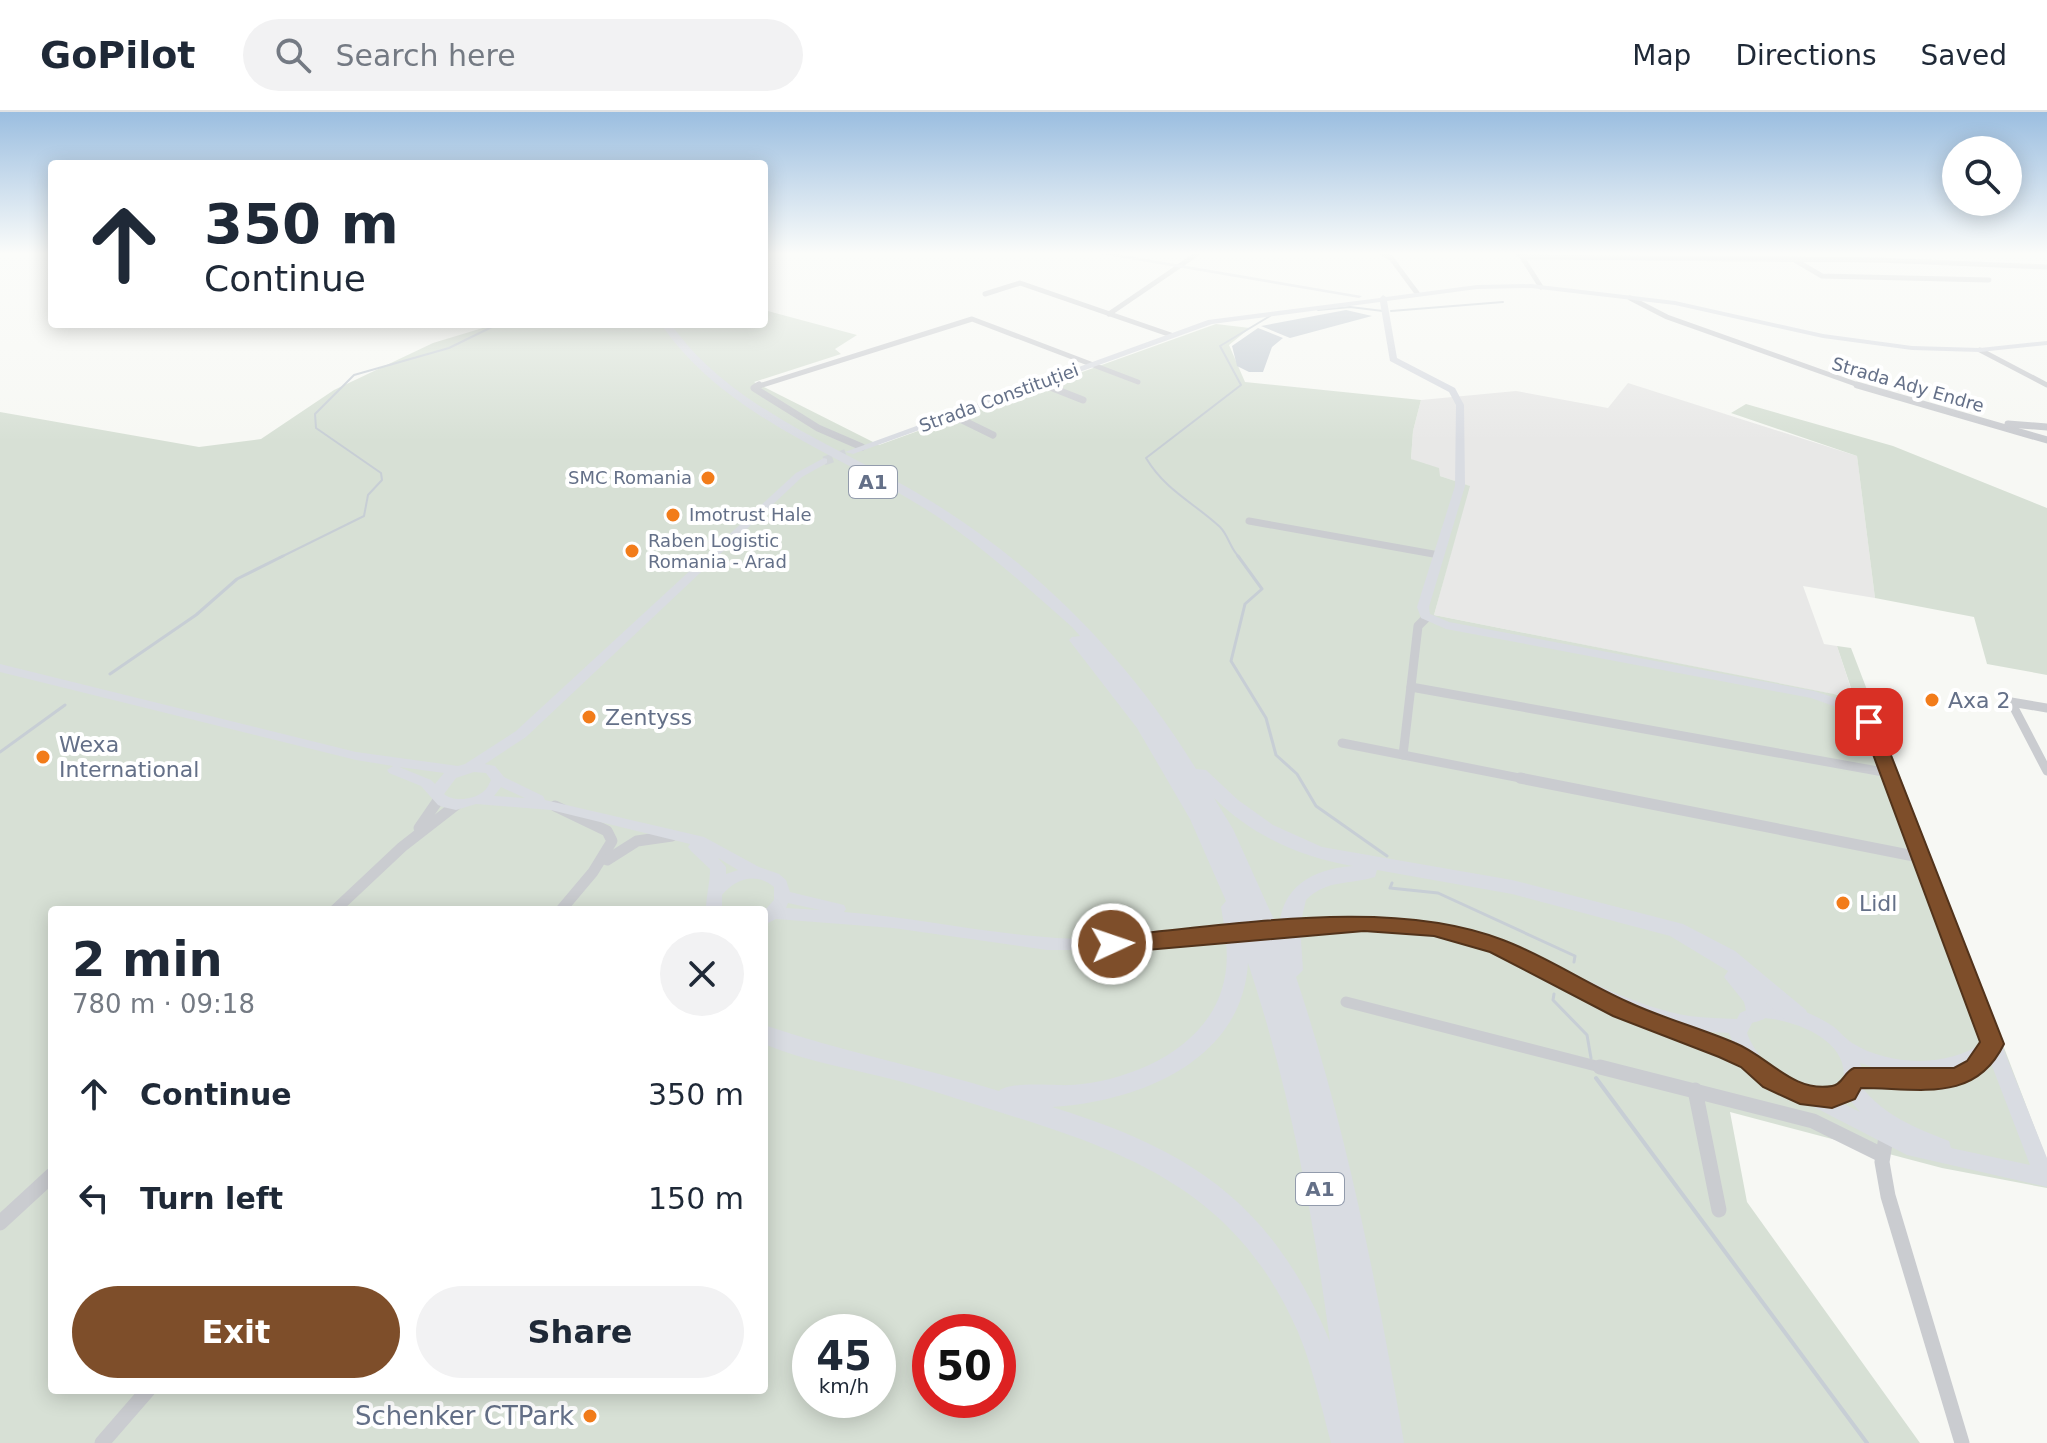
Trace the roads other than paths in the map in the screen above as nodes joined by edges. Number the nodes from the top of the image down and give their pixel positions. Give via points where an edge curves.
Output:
1 (1115, 316) edge
2 (1244, 316) edge
3 (1386, 316) edge
4 (1665, 316) edge
5 (1737, 316) edge
6 (659, 328) edge
7 (669, 328) edge
8 (1171, 335) junction
9 (2047, 343) edge
10 (1980, 350) junction
11 (1091, 364) junction
12 (1138, 382) dead end
13 (1040, 383) junction
14 (2047, 385) edge
15 (1083, 400) dead end
16 (952, 415) junction
17 (1982, 421) junction
18 (2019, 425) junction
19 (2047, 427) edge
20 (2023, 433) junction
21 (993, 435) dead end
22 (2047, 440) edge
23 (862, 447) junction
24 (850, 452) tunnel mouth
25 (824, 461) tunnel mouth
26 (1249, 521) dead end
27 (1439, 555) junction
28 (1426, 618) junction
29 (0, 668) edge
30 (1411, 687) junction
31 (2047, 708) edge
32 (521, 734) junction
33 (1342, 743) dead end
34 (1403, 755) junction
35 (356, 756) junction
36 (1183, 758) junction
37 (464, 769) junction
38 (2047, 771) edge
39 (1889, 773) junction
40 (496, 776) junction
41 (438, 796) junction
42 (479, 800) junction
43 (456, 805) junction
44 (553, 806) junction
45 (678, 837) junction
46 (402, 847) junction
47 (1919, 857) junction
48 (1221, 863) junction
49 (593, 872) junction
50 (755, 872) junction
51 (1435, 874) junction
52 (718, 888) junction
53 (784, 896) junction
54 (1555, 898) junction
55 (339, 906) edge
56 (564, 906) edge
57 (713, 906) edge
58 (768, 916) edge
59 (893, 922) junction
60 (1530, 960) junction
61 (1346, 1002) dead end
62 (1297, 1007) junction
63 (1798, 1017) junction
64 (1748, 1020) junction
65 (768, 1022) edge
66 (768, 1035) edge
67 (1843, 1048) junction
68 (1986, 1051) junction
69 (859, 1059) junction
70 (1749, 1060) junction
71 (1852, 1083) junction
72 (947, 1084) junction
73 (1695, 1090) junction
74 (1814, 1097) junction
75 (1884, 1146) junction
76 (2016, 1171) junction
77 (2046, 1178) edge
78 (48, 1179) edge
79 (1719, 1210) dead end
80 (0, 1223) edge
81 (145, 1394) edge
82 (102, 1443) edge
83 (1346, 1443) edge
84 (1359, 1443) edge
85 (1389, 1443) edge
86 (1962, 1443) edge

1 - 8 street
2 - 8 street, Strada Constituției
3 - 27 street via 1393,359 1445,385 1459,400 1460,486
4 - 17 street, Strada Ady Endre via 1823,375
5 - 10 street, Strada Constituției via 1846,340
6 - 48 highway, A1 via 682,360 722,393 937,521 1035,598 1089,653 1145,726
7 - 36 highway, A1 via 692,358 732,391 930,506 1032,580 1104,651
8 - 11 street, Strada Constituției
9 - 10 street, Strada Constituției
10 - 14 street
11 - 12 street
11 - 13 street, Strada Constituției
11 - 23 street via 969,319 755,387 818,428
13 - 15 street
13 - 16 street, Strada Constituției
16 - 21 street
16 - 23 street, Strada Constituției
17 - 18 street
17 - 20 street, Strada Ady Endre
18 - 19 street
18 - 20 street
20 - 22 street, Strada Ady Endre
23 - 24 street, Strada Constituției
25 - 32 street via 799,475
26 - 27 street
27 - 28 street via 1423,607
28 - 30 street via 1418,626
28 - 39 street via 1843,702 1869,722
29 - 35 street
30 - 34 street
30 - 39 street
31 - 38 street via 2011,702
32 - 37 street
32 - 40 street
33 - 34 street
34 - 47 street
35 - 37 street
35 - 41 street via 417,778
36 - 51 highway via 1245,816 1293,843 1347,860
36 - 62 highway, A1 via 1242,866
37 - 40 street
37 - 41 street via 442,781
39 - 47 street
40 - 42 street via 493,791
40 - 44 street
41 - 43 street
41 - 46 street
42 - 43 street
42 - 44 street
43 - 46 street
44 - 45 street
44 - 49 street via 612,836
45 - 49 street via 626,845
45 - 50 street via 709,845
45 - 52 street via 713,861 720,872
46 - 55 street
47 - 68 street
48 - 72 highway via 1237,967 1227,1005 1189,1051 1153,1075 1094,1094 1033,1098
48 - 84 highway, A1 via 1266,979 1302,1104 1335,1272
49 - 56 street
50 - 52 street via 734,876
50 - 53 street via 777,879
51 - 54 highway
51 - 62 highway via 1350,873 1307,887 1293,903 1287,922
52 - 57 street
53 - 58 street
53 - 59 street
54 - 63 highway via 1689,936 1727,957
54 - 64 highway via 1686,943 1745,986 1755,999
58 - 59 street
59 - 60 street via 1047,944 1129,944 1392,924 1478,939
60 - 64 street via 1646,1011 1695,1024
60 - 70 street via 1621,1009
61 - 73 street
62 - 85 highway, A1 via 1344,1186
63 - 64 street via 1776,1012
63 - 67 street
64 - 70 street via 1739,1042
65 - 69 highway
66 - 69 highway
67 - 68 street via 1926,1069 1949,1069
67 - 71 street via 1852,1063
68 - 71 street via 1976,1068 1956,1078
68 - 77 street
69 - 72 highway
70 - 74 street via 1771,1080
71 - 74 street via 1832,1097
71 - 76 street via 1872,1113 1912,1136
72 - 83 highway via 1138,1146 1214,1195 1249,1229 1291,1290 1314,1335
73 - 75 street
73 - 79 street
74 - 75 street
75 - 76 street
75 - 86 street via 1888,1196
76 - 77 street
78 - 80 street
81 - 82 street

